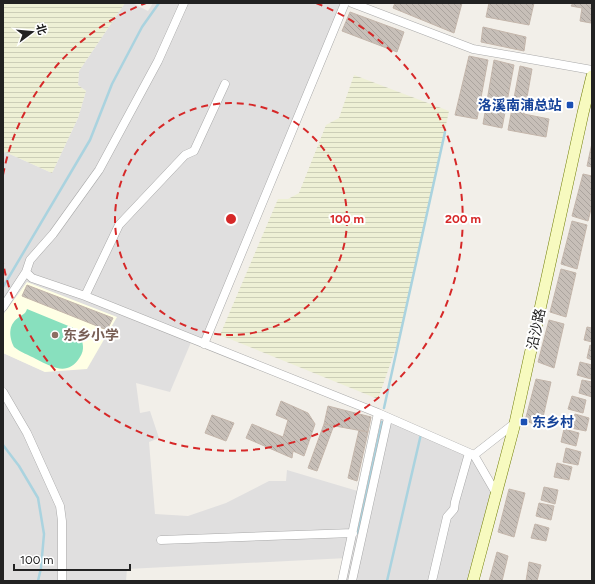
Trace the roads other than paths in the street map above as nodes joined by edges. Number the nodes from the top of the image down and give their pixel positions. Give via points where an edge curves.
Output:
1 (184, 3) edge
2 (345, 3) edge
3 (352, 3) edge
4 (592, 70) edge
5 (592, 76) edge
6 (225, 84) dead end
7 (26, 272) junction
8 (85, 296) junction
9 (3, 307) edge
10 (204, 344) junction
11 (3, 392) edge
12 (378, 413) junction
13 (388, 418) junction
14 (515, 423) junction
15 (472, 454) junction
16 (496, 493) junction
17 (353, 533) junction
18 (161, 540) dead end
19 (62, 581) edge
20 (342, 581) edge
21 (352, 581) edge
22 (432, 581) edge
23 (473, 581) edge

1 - 7 street via 158,61 99,170 53,234 30,260
2 - 10 street
3 - 4 street via 473,49
5 - 14 street, 沿沙路
6 - 8 street via 194,151 185,155 119,225
7 - 8 street via 32,278
7 - 9 street
8 - 10 street
10 - 12 street
11 - 19 street via 27,433 60,506
12 - 13 street
12 - 17 street
13 - 15 street
13 - 21 street
14 - 15 street
14 - 16 street, 沿沙路
15 - 16 street
15 - 22 street via 454,509 447,517
16 - 23 street, 沿沙路
17 - 18 street
17 - 20 street

